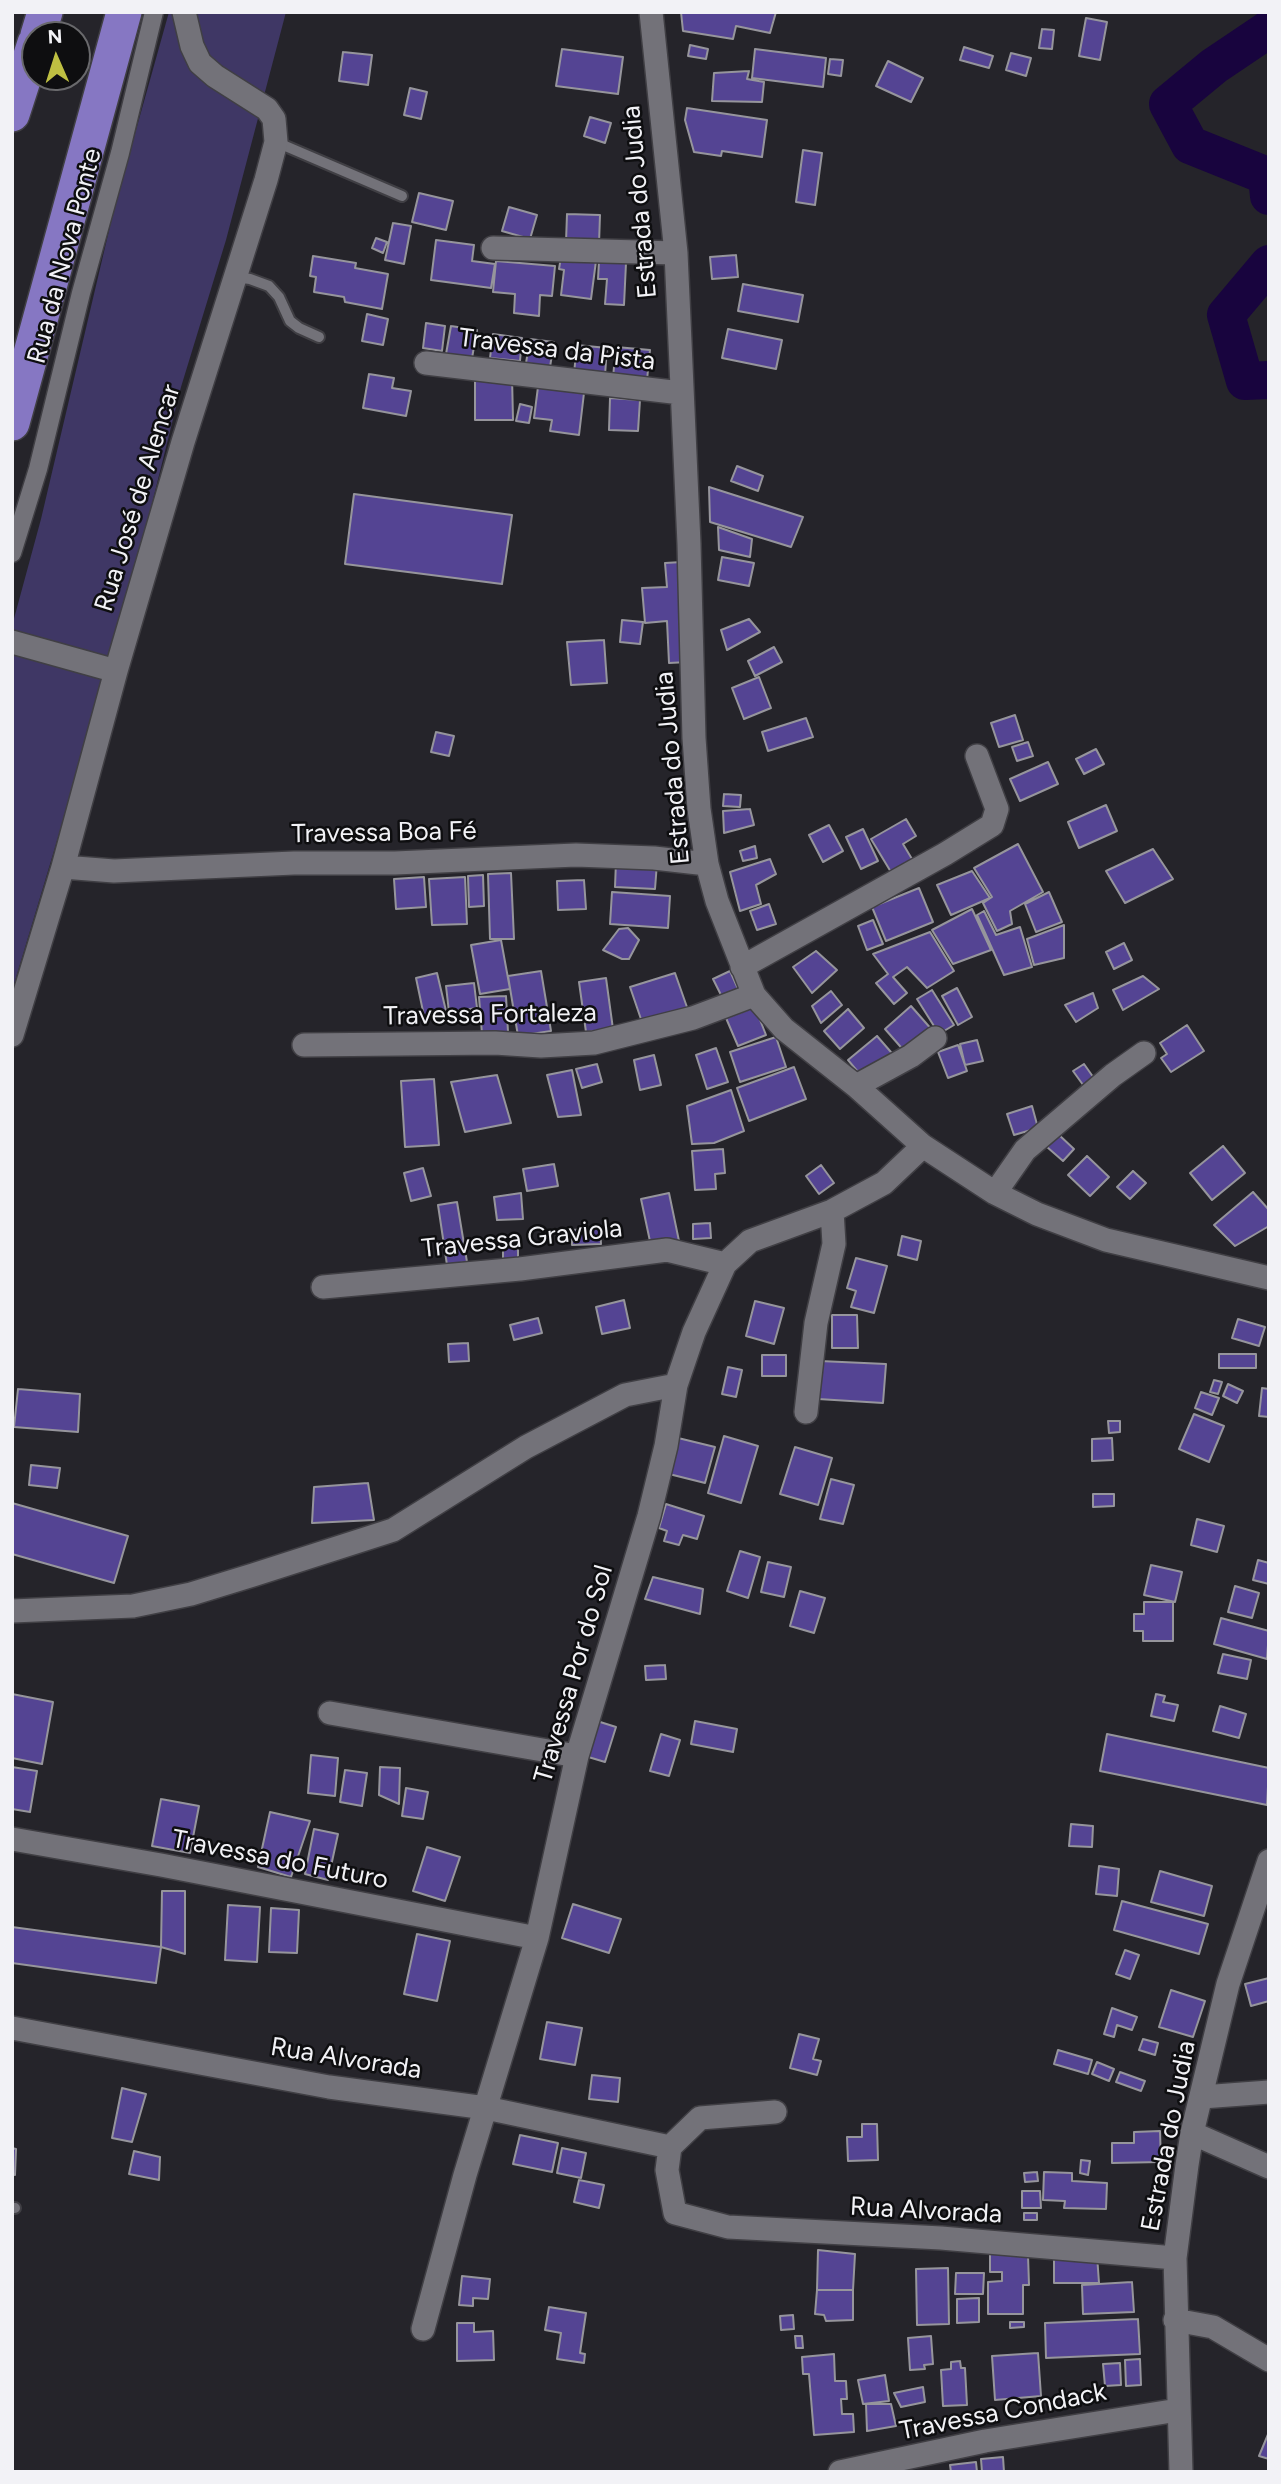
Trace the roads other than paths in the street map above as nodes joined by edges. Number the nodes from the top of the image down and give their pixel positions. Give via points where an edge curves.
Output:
1 (124, 12) edge
2 (154, 12) edge
3 (651, 12) edge
4 (188, 16) edge
5 (21, 86) edge
6 (12, 114) edge
7 (276, 142) junction
8 (402, 196) dead end
9 (494, 248) dead end
10 (676, 253) junction
11 (236, 277) junction
12 (319, 337) dead end
13 (426, 363) dead end
14 (681, 393) junction
15 (12, 423) edge
16 (12, 553) edge
17 (12, 642) edge
18 (116, 671) junction
19 (976, 756) dead end
20 (707, 864) junction
21 (63, 867) junction
22 (742, 967) junction
23 (754, 995) junction
24 (12, 1035) edge
25 (935, 1038) dead end
26 (304, 1045) dead end
27 (1144, 1053) dead end
28 (856, 1086) junction
29 (923, 1146) junction
30 (995, 1193) junction
31 (832, 1211) junction
32 (725, 1264) junction
33 (1269, 1278) edge
34 (323, 1287) dead end
35 (676, 1385) junction
36 (806, 1412) dead end
37 (12, 1611) edge
38 (330, 1713) dead end
39 (577, 1756) junction
40 (12, 1839) edge
41 (1269, 1861) edge
42 (537, 1938) junction
43 (12, 2028) edge
44 (1269, 2092) edge
45 (1202, 2097) junction
46 (486, 2108) junction
47 (775, 2112) dead end
48 (1192, 2133) junction
49 (670, 2147) junction
50 (1269, 2167) edge
51 (1175, 2258) junction
52 (1175, 2320) junction
53 (423, 2329) dead end
54 (1269, 2360) edge
55 (1178, 2410) junction
56 (840, 2472) edge
57 (1181, 2472) edge

1 - 15 main road
2 - 16 street, Rua da Nova Ponte via 38,469
3 - 10 street, Estrada do Judia
4 - 7 street, Rua José de Alencar via 192,46 200,63 267,109 274,119
5 - 6 main road
7 - 8 lane
7 - 11 street, Rua José de Alencar
9 - 10 street
10 - 14 street, Estrada do Judia
11 - 12 lane via 269,286 290,321
11 - 18 street, Rua José de Alencar
13 - 14 street, Travessa da Pista
14 - 20 street, Estrada do Judia via 694,738
17 - 18 street
18 - 21 street, Rua José de Alencar
19 - 22 street via 997,809 992,825
20 - 21 street, Travessa Boa Fé via 576,855 114,871
20 - 22 street, Estrada do Judia
21 - 24 street, Rua José de Alencar
22 - 23 street, Estrada do Judia
23 - 26 street, Travessa Fortaleza via 693,1018 594,1043
23 - 28 street, Estrada do Judia via 784,1029
25 - 28 street
27 - 30 street via 1025,1150
28 - 29 street, Estrada do Judia
29 - 30 street, Estrada do Judia
29 - 31 street, Travessa Por do Sol via 884,1183
30 - 33 street, Estrada do Judia via 1107,1240
31 - 32 street, Travessa Por do Sol via 750,1241
31 - 36 street via 834,1244 816,1323
32 - 34 street, Travessa Graviola via 667,1251
32 - 35 street, Travessa Por do Sol
35 - 37 street via 625,1395 526,1447 393,1530 191,1594 133,1606
35 - 39 street, Travessa Por do Sol via 649,1516
38 - 39 street
39 - 42 street, Travessa Por do Sol
40 - 42 street, Travessa do Futuro
41 - 45 street, Estrada do Judia via 1228,1983
42 - 46 street, Travessa Por do Sol
43 - 46 street, Rua Alvorada via 329,2087
44 - 45 street
45 - 48 street, Estrada do Judia
46 - 49 street, Rua Alvorada
46 - 53 street, Travessa Por do Sol
47 - 49 street via 700,2118
48 - 50 street
48 - 51 street, Estrada do Judia
49 - 51 street, Rua Alvorada via 667,2170 675,2213 728,2227 941,2238
51 - 52 street, Estrada do Judia
52 - 54 street via 1213,2327
52 - 55 street, Estrada do Judia
55 - 56 street, Travessa Condack via 985,2441
55 - 57 street, Estrada do Judia

